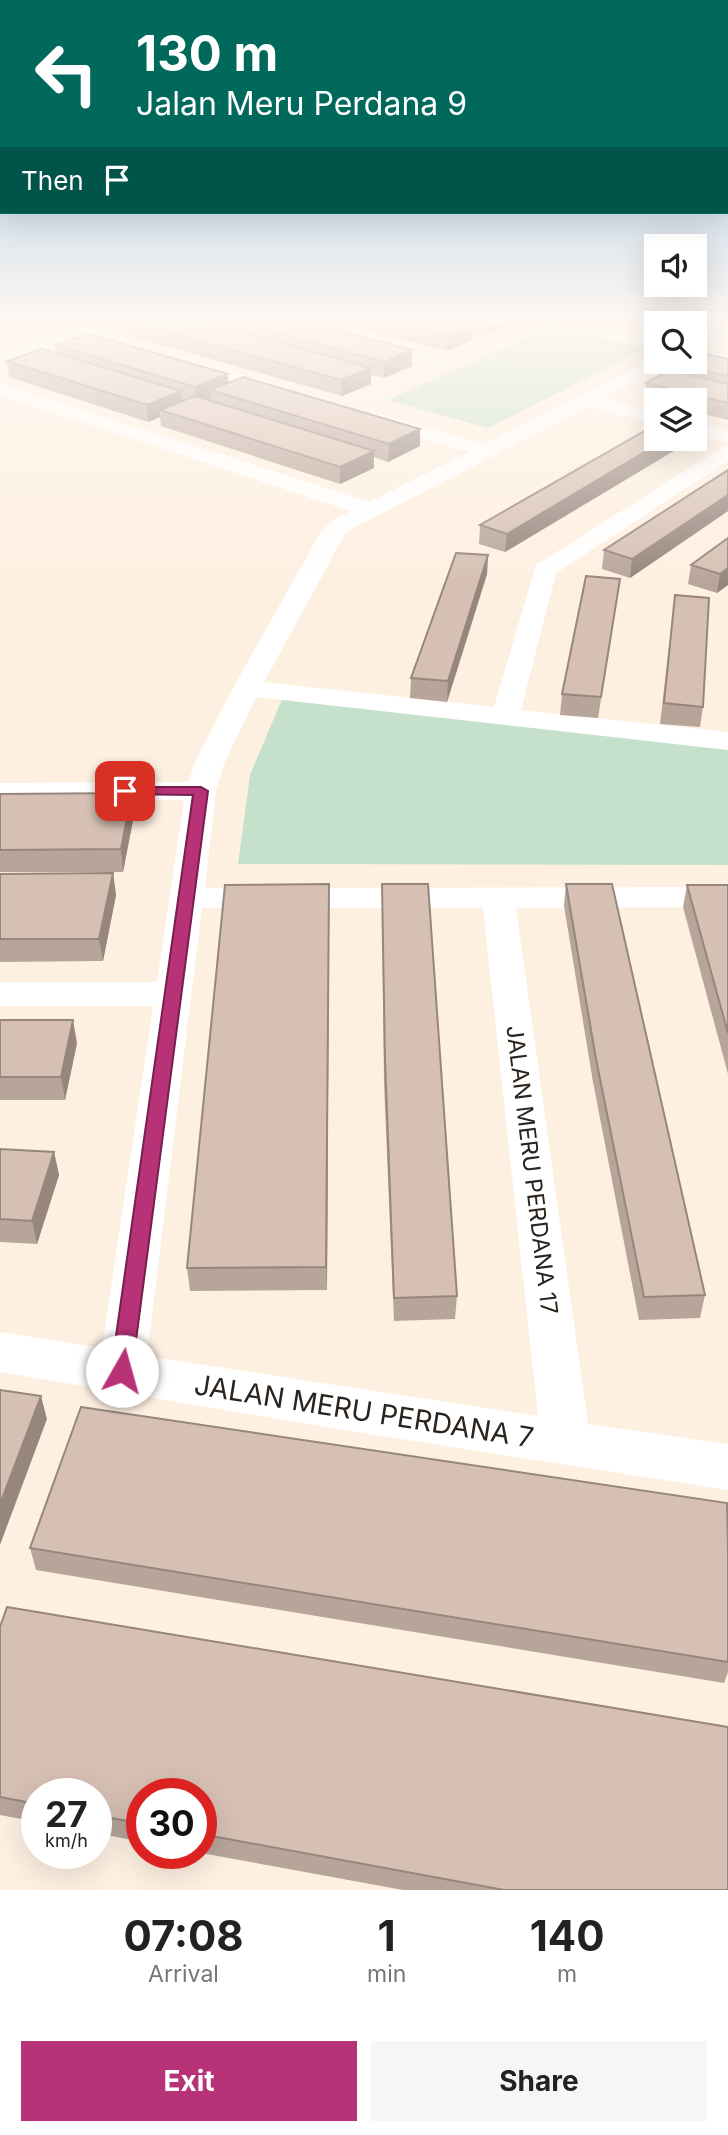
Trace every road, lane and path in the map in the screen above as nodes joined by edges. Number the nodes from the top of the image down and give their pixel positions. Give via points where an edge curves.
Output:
1 (56, 407) edge
2 (570, 407) edge
3 (613, 407) edge
4 (358, 414) edge
5 (644, 415) edge
6 (707, 431) edge
7 (728, 437) edge
8 (485, 450) junction
9 (728, 452) edge
10 (369, 510) junction
11 (247, 688) junction
12 (505, 717) junction
13 (728, 741) edge
14 (201, 791) junction
15 (0, 792) edge
16 (498, 896) junction
17 (728, 897) edge
18 (185, 898) junction
19 (0, 994) edge
20 (172, 994) junction
21 (0, 1352) edge
22 (122, 1371) junction
23 (566, 1443) junction
24 (728, 1467) edge

1 - 10 street
2 - 8 street
3 - 5 street
4 - 8 street
6 - 7 street
8 - 10 street
9 - 12 street via 545,570
10 - 11 street via 331,535
11 - 12 street
11 - 14 street via 209,764
12 - 13 street
14 - 15 street
14 - 18 street
16 - 17 street
16 - 18 street
16 - 23 street, JALAN MERU PERDANA 17
18 - 20 street
19 - 20 street
20 - 22 street
21 - 22 street, JALAN MERU PERDANA 7
22 - 23 street, JALAN MERU PERDANA 7
23 - 24 street, JALAN MERU PERDANA 7

